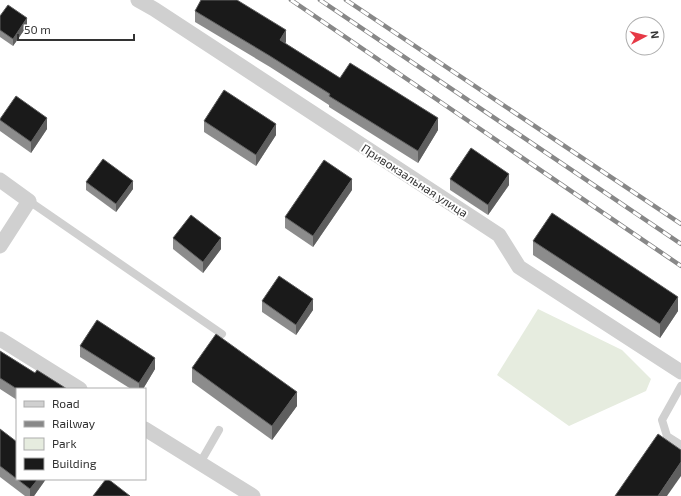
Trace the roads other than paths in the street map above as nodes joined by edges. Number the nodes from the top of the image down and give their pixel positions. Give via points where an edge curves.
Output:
1 (138, 0) edge
2 (0, 180) edge
3 (29, 201) junction
4 (0, 246) edge
5 (222, 334) dead end
6 (0, 339) edge
7 (681, 372) edge
8 (681, 386) edge
9 (78, 388) edge
10 (146, 430) edge
11 (219, 430) dead end
12 (681, 445) edge
13 (200, 463) junction
14 (253, 496) edge

1 - 7 street, Привокзальная улица via 499,235 519,267
2 - 3 street
3 - 4 street
3 - 5 lane
6 - 9 street
8 - 12 lane via 662,420 667,436
10 - 13 street
11 - 13 lane
13 - 14 street

